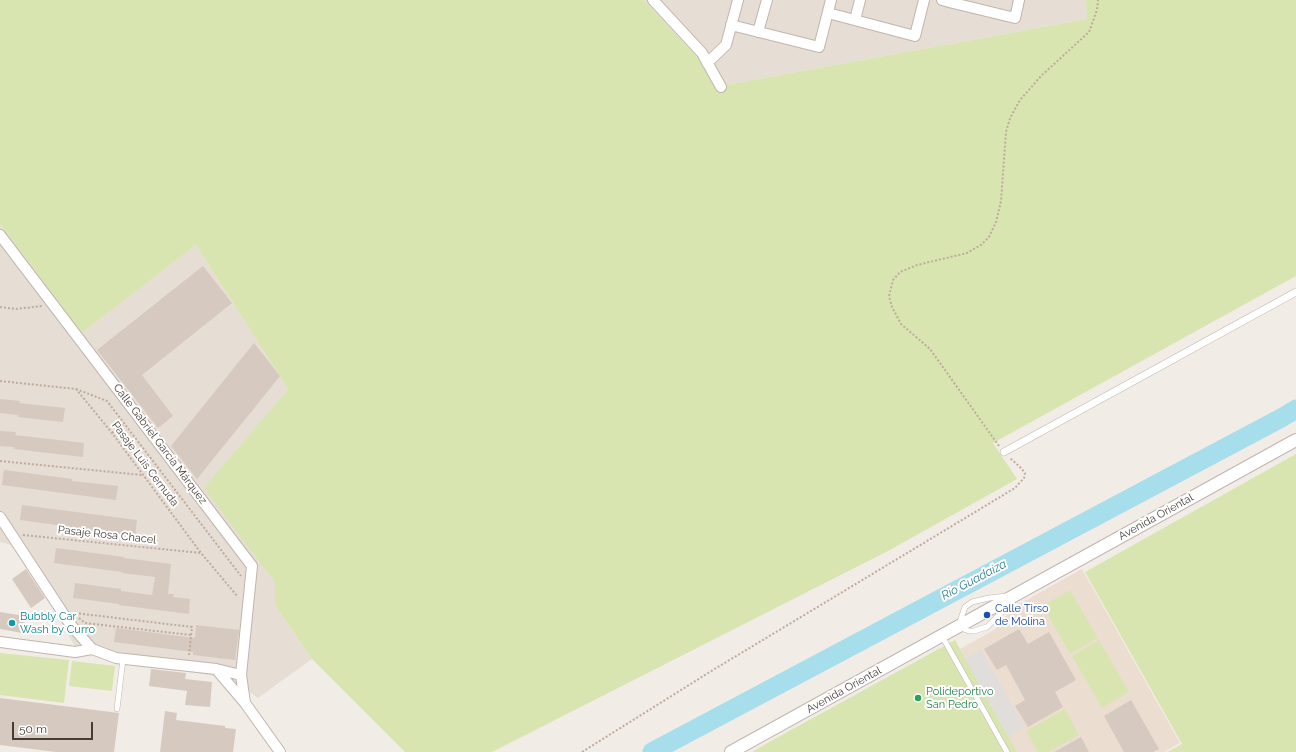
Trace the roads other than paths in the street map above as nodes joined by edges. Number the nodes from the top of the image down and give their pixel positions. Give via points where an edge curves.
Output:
1 (653, 0) edge
2 (738, 0) edge
3 (767, 0) edge
4 (831, 0) edge
5 (860, 0) edge
6 (924, 0) edge
7 (942, 0) edge
8 (1019, 0) edge
9 (953, 1) edge
10 (828, 13) junction
11 (855, 20) junction
12 (731, 25) junction
13 (758, 32) junction
14 (707, 63) junction
15 (721, 87) dead end
16 (0, 235) edge
17 (1296, 292) edge
18 (1296, 440) edge
19 (1004, 452) road end
20 (0, 517) edge
21 (6, 530) edge
22 (942, 636) junction
23 (0, 642) edge
24 (92, 649) junction
25 (123, 659) junction
26 (216, 669) junction
27 (241, 675) junction
28 (245, 703) junction
29 (117, 709) dead end
30 (280, 752) edge
31 (731, 752) edge
32 (1007, 752) edge

1 - 14 street via 702,53
2 - 12 street
3 - 13 street
4 - 10 street
5 - 11 street
6 - 11 street via 915,36
7 - 9 street
8 - 9 street via 1015,18
10 - 11 street
10 - 13 street via 819,48
12 - 13 street
12 - 14 street via 726,45
14 - 15 street
16 - 27 street, Calle Gabriel García Márquez via 252,566
17 - 19 street
18 - 22 street, Avenida Oriental
20 - 21 street
21 - 24 street via 64,616
22 - 31 street, Avenida Oriental
22 - 32 lane
23 - 24 street via 75,652
24 - 25 street
25 - 26 street
25 - 29 lane
26 - 27 street
26 - 28 street
27 - 28 street, Calle Gabriel García Márquez
28 - 30 street

